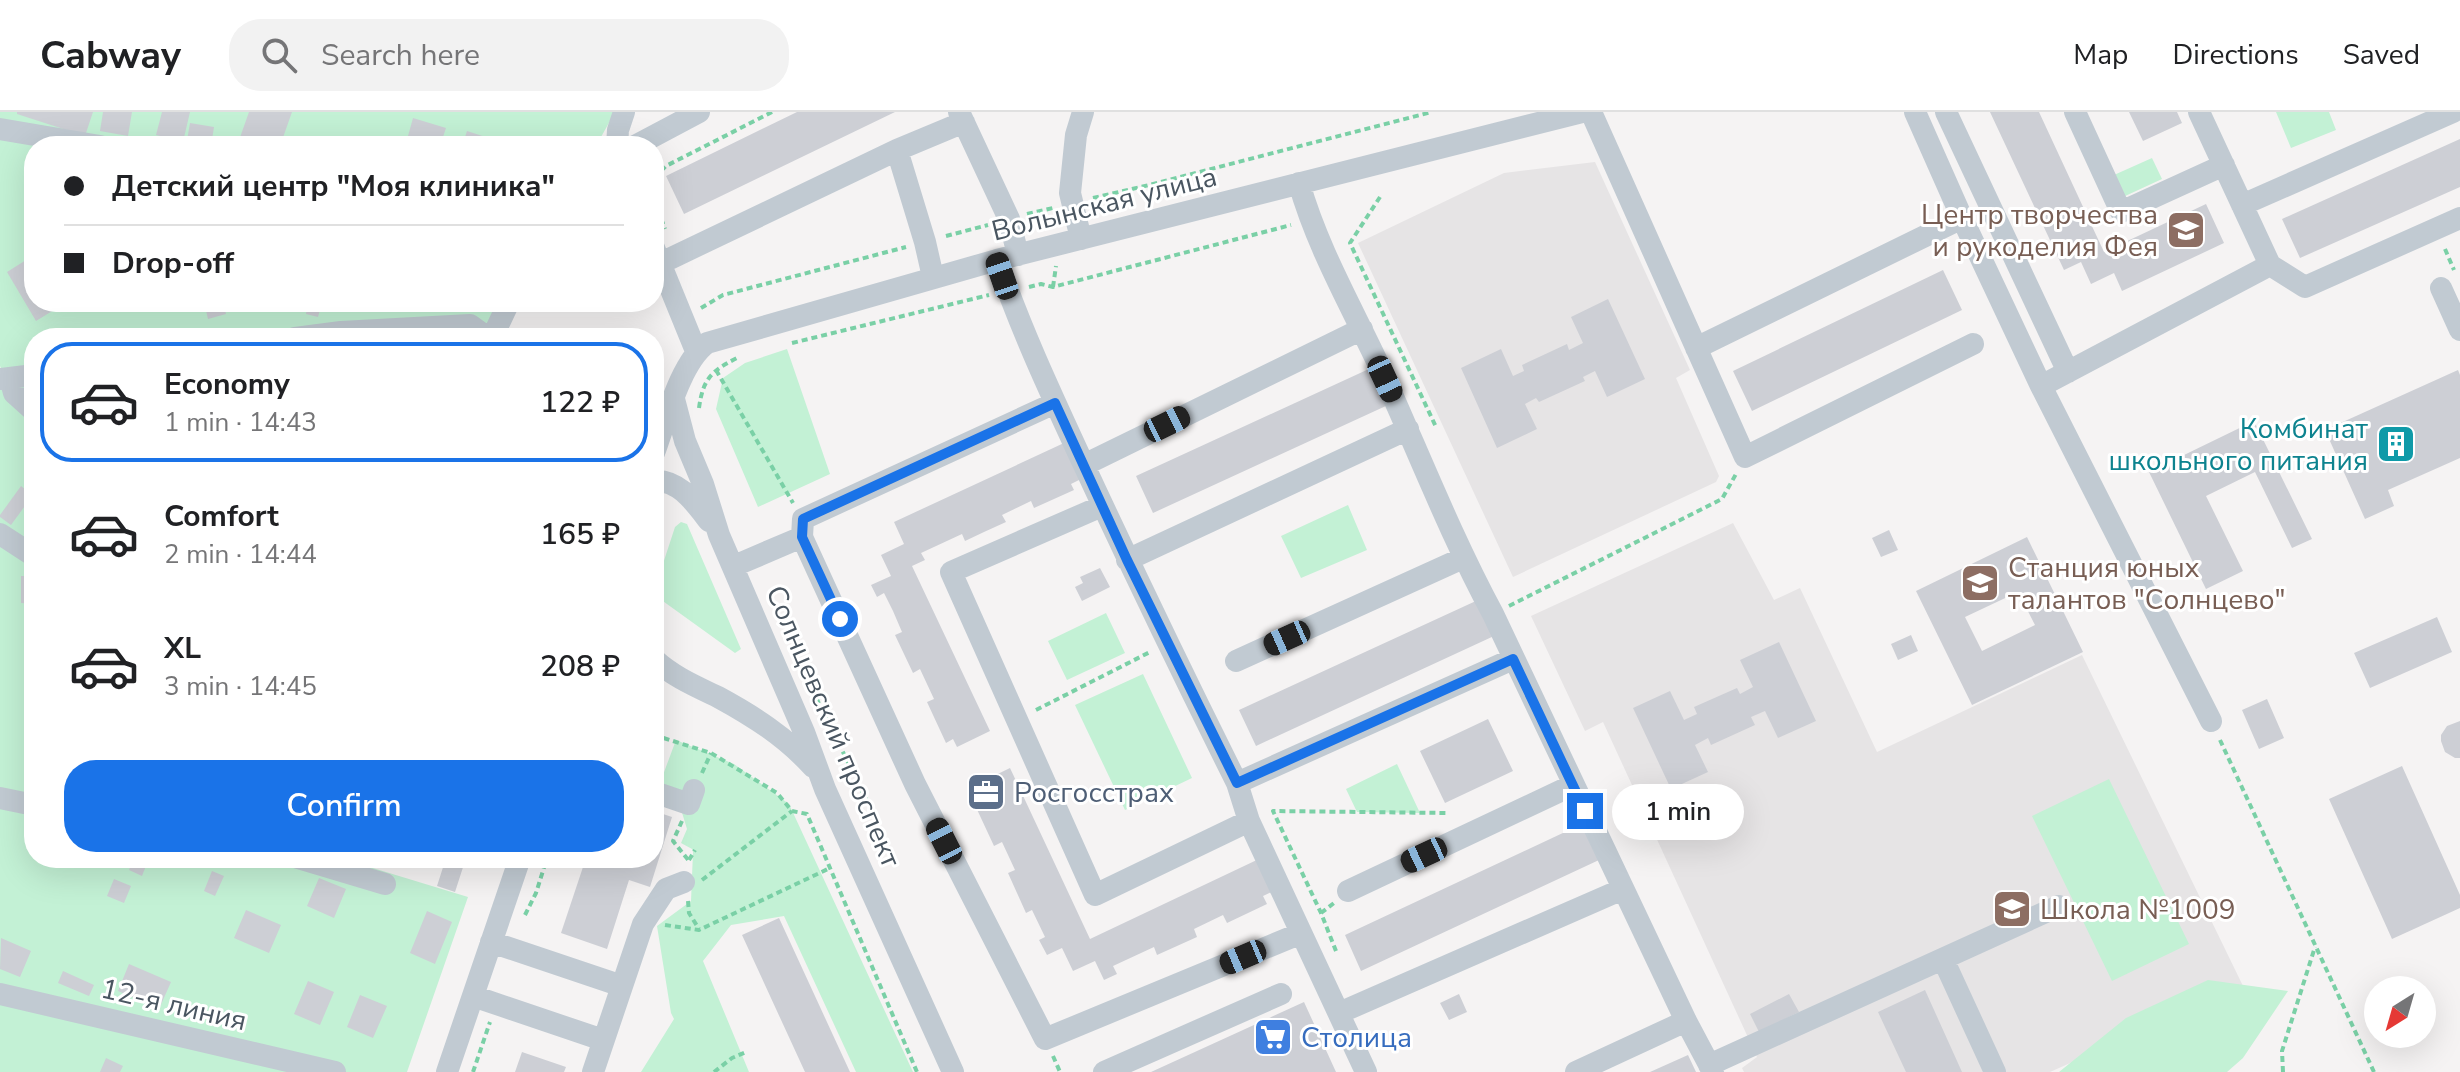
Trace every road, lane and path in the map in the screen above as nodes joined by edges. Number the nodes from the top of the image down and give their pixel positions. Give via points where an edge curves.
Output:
1 (624, 112) edge
2 (699, 112) edge
3 (772, 112) edge
4 (1083, 112) edge
5 (1432, 112) edge
6 (1582, 112) edge
7 (1591, 112) edge
8 (1915, 112) edge
9 (1946, 112) edge
10 (2075, 112) edge
11 (2199, 112) edge
12 (2453, 112) edge
13 (962, 117) edge
14 (0, 129) edge
15 (41, 136) edge
16 (618, 136) edge
17 (654, 136) edge
18 (897, 150) junction
19 (2224, 165) junction
20 (664, 168) edge
21 (1299, 183) junction
22 (1380, 197) dead end
23 (1071, 202) junction
24 (2242, 205) junction
25 (1962, 218) junction
26 (2460, 218) edge
27 (1009, 219) junction
28 (2436, 229) junction
29 (1081, 239) junction
30 (925, 242) junction
31 (664, 253) edge
32 (1008, 258) junction
33 (2270, 265) junction
34 (1056, 266) dead end
35 (664, 271) edge
36 (933, 277) junction
37 (2448, 279) joint
38 (1053, 287) dead end
39 (723, 295) junction
40 (726, 304) dead end
41 (693, 314) dead end
42 (415, 328) edge
43 (475, 328) edge
44 (1362, 329) junction
45 (2460, 330) edge
46 (1973, 344) dead end
47 (1696, 348) junction
48 (696, 351) junction
49 (2068, 372) junction
50 (4, 374) edge
51 (24, 375) edge
52 (2041, 386) junction
53 (24, 402) edge
54 (1055, 403) junction
55 (665, 409) edge
56 (697, 416) dead end
57 (1436, 427) dead end
58 (1408, 429) junction
59 (1745, 457) junction
60 (1084, 465) junction
61 (664, 481) edge
62 (1102, 506) junction
63 (803, 528) junction
64 (0, 534) edge
65 (719, 535) junction
66 (24, 550) edge
67 (1463, 558) junction
68 (1127, 560) junction
69 (734, 566) junction
70 (1493, 614) junction
71 (1168, 643) junction
72 (1513, 659) junction
73 (1236, 661) dead end
74 (802, 668) dead end
75 (664, 670) edge
76 (1016, 720) junction
77 (2211, 721) joint
78 (664, 738) edge
79 (1237, 783) junction
80 (1573, 785) junction
81 (825, 789) junction
82 (664, 793) edge
83 (691, 797) joint
84 (0, 798) edge
85 (24, 803) edge
86 (869, 805) dead end
87 (792, 811) junction
88 (1448, 813) dead end
89 (1249, 821) junction
90 (695, 850) dead end
91 (331, 868) edge
92 (514, 868) edge
93 (830, 868) junction
94 (686, 871) junction
95 (385, 884) dead end
96 (1623, 889) junction
97 (1348, 891) dead end
98 (2059, 906) dead end
99 (689, 913) dead end
100 (643, 924) junction
101 (699, 930) junction
102 (1299, 934) junction
103 (491, 942) junction
104 (2315, 946) junction
105 (1336, 953) dead end
106 (1943, 959) junction
107 (622, 986) junction
108 (0, 994) edge
109 (1281, 994) dead end
110 (473, 996) junction
111 (1339, 1013) junction
112 (1686, 1021) junction
113 (603, 1040) junction
114 (746, 1052) dead end
115 (1711, 1068) edge
116 (335, 1072) edge
117 (447, 1072) edge
118 (593, 1072) edge
119 (714, 1072) edge
120 (917, 1072) edge
121 (953, 1072) edge
122 (1104, 1072) edge
123 (1366, 1072) edge
124 (1576, 1072) edge
125 (1995, 1072) edge
126 (2283, 1072) edge
127 (2374, 1072) edge

1 - 16 street
2 - 17 street
3 - 20 path
4 - 23 street
5 - 23 path
6 - 21 street, Волынская улица
7 - 47 street
8 - 25 street
9 - 49 street
10 - 19 street via 2121,212
11 - 19 street
12 - 24 street
13 - 18 street
13 - 27 street
14 - 15 street
18 - 30 street
18 - 31 street
19 - 24 street
21 - 29 street, Волынская улица
21 - 44 street via 1308,215
22 - 57 path via 1350,243
23 - 27 path
23 - 29 street
24 - 33 street
25 - 47 street
25 - 52 street
26 - 28 street
27 - 30 path
27 - 32 street
28 - 33 street via 2305,287
28 - 37 path
29 - 32 street, Волынская улица
30 - 36 street
30 - 39 path
32 - 36 street, Волынская улица
32 - 54 street via 1031,351
33 - 49 street
34 - 38 path
35 - 48 street
36 - 48 street, Волынская улица via 707,343
37 - 45 street
39 - 40 path
39 - 41 path
42 - 43 street
44 - 58 street
44 - 60 street
46 - 59 street
47 - 59 street
48 - 55 street
49 - 52 street
50 - 51 street
50 - 53 street
52 - 77 street
54 - 60 street
54 - 63 street
55 - 65 street, Солнцевский проспект via 685,441
56 - 63 path via 701,388 718,368
58 - 67 street
58 - 68 street
59 - 70 path via 1722,499
60 - 62 street
61 - 65 street via 693,499
62 - 68 street
62 - 76 street via 951,572
63 - 69 street
63 - 102 street via 915,784 1045,1039
64 - 66 street
65 - 69 street, Солнцевский проспект
67 - 70 street
67 - 73 street
68 - 71 street
69 - 81 street, Солнцевский проспект
70 - 72 street
71 - 76 path
71 - 79 street
72 - 79 street
72 - 80 street
74 - 86 path
75 - 81 street via 773,730 814,768
76 - 89 street via 1095,895
77 - 104 path
78 - 87 path via 711,753 777,793
79 - 89 street
80 - 96 street
80 - 97 street
81 - 121 street, Солнцевский проспект
82 - 83 street
83 - 94 path via 673,841
84 - 85 street
87 - 93 path via 807,814
87 - 94 path via 687,892
88 - 105 path via 1273,811
89 - 102 street
90 - 94 path
91 - 95 street
92 - 103 street
93 - 101 path
93 - 120 path
94 - 100 street via 666,889
96 - 111 street
96 - 112 street
98 - 106 street
99 - 101 path
100 - 101 path
100 - 107 street
102 - 111 street
103 - 107 street
103 - 110 street
104 - 126 path via 2282,1051
104 - 127 path
106 - 115 street
106 - 125 street
107 - 113 street
108 - 116 street, 12-я линия
109 - 122 street
110 - 113 street
110 - 117 street
111 - 123 street
112 - 115 street
112 - 124 street
113 - 118 street
114 - 119 path

